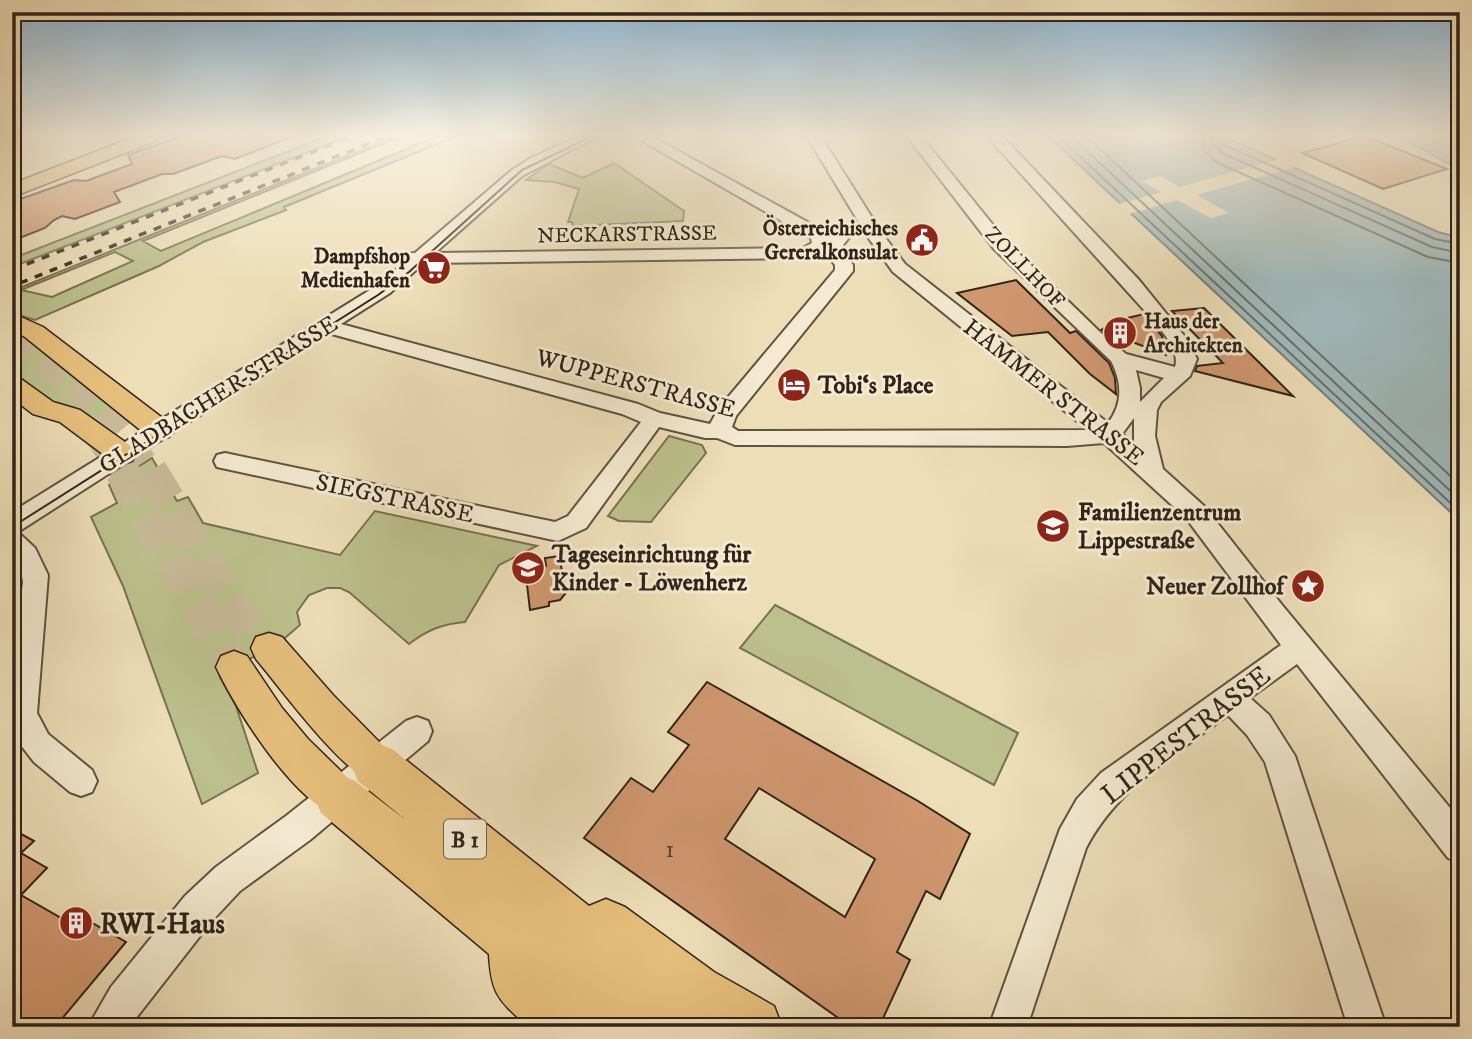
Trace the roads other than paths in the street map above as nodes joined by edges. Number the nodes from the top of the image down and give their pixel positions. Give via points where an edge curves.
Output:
1 (31, 183) edge
2 (505, 183) edge
3 (726, 183) edge
4 (843, 183) edge
5 (951, 183) edge
6 (1037, 183) edge
7 (12, 191) edge
8 (870, 228) junction
9 (846, 231) junction
10 (817, 234) junction
11 (369, 259) dead end
12 (419, 260) junction
13 (12, 320) edge
14 (325, 326) junction
15 (1119, 358) junction
16 (1180, 374) junction
17 (12, 385) edge
18 (654, 419) junction
19 (159, 430) junction
20 (721, 431) junction
21 (1109, 435) junction
22 (122, 454) junction
23 (225, 461) dead end
24 (1152, 469) junction
25 (12, 524) edge
26 (12, 542) edge
27 (269, 648) tunnel mouth
28 (1300, 648) junction
29 (234, 667) tunnel mouth
30 (1231, 699) junction
31 (417, 731) dead end
32 (81, 781) dead end
33 (356, 781) junction
34 (1460, 846) edge
35 (535, 927) junction
36 (107, 1027) edge
37 (570, 1027) edge
38 (620, 1027) edge
39 (689, 1027) edge
40 (753, 1027) edge
41 (1008, 1027) edge
42 (1367, 1027) edge

1 - 7 main road
2 - 12 street, GLADBACHER STRASSE
3 - 10 street
4 - 8 street, HAMMER STRASSE
5 - 15 street, ZOLLHOF via 1000,246
6 - 16 street via 1174,333 1187,358
8 - 9 street
8 - 21 street, HAMMER STRASSE via 906,274
9 - 10 street
9 - 20 street via 831,249 844,271 727,413
10 - 12 street, NECKARSTRASSE via 820,246 807,253
11 - 12 street
12 - 14 street, GLADBACHER STRASSE via 384,289
13 - 19 main road via 34,332
14 - 18 street, WUPPERSTRASSE
14 - 19 street, GLADBACHER STRASSE
15 - 16 street, ZOLLHOF
15 - 21 street, ZOLLHOF via 1129,374 1132,392 1122,422
16 - 24 street via 1152,398 1144,416
17 - 22 main road via 43,408 70,416
18 - 20 street, WUPPERSTRASSE
18 - 23 street, SIEGSTRASSE via 578,522 564,531
19 - 22 street, GLADBACHER STRASSE
20 - 21 street, WUPPERSTRASSE via 741,438 1074,439
21 - 24 street, HAMMER STRASSE
22 - 25 street, GLADBACHER STRASSE
24 - 28 street, HAMMER STRASSE via 1195,512
26 - 32 street via 35,567 22,713 25,725 29,736
27 - 33 main road, B 1 via 319,707
28 - 30 street, LIPPESTRASSE
28 - 34 street, HAMMER STRASSE
29 - 33 main road, B 1 via 254,704 307,769
30 - 41 street, LIPPESTRASSE via 1112,784 1089,810 1072,841
30 - 42 street via 1258,725 1279,756
31 - 33 street
33 - 35 highway, B 1
33 - 36 street via 228,879 124,1000
35 - 37 highway via 518,979
35 - 38 highway, B 1
35 - 39 highway, B 1
35 - 40 highway via 600,921 694,992

